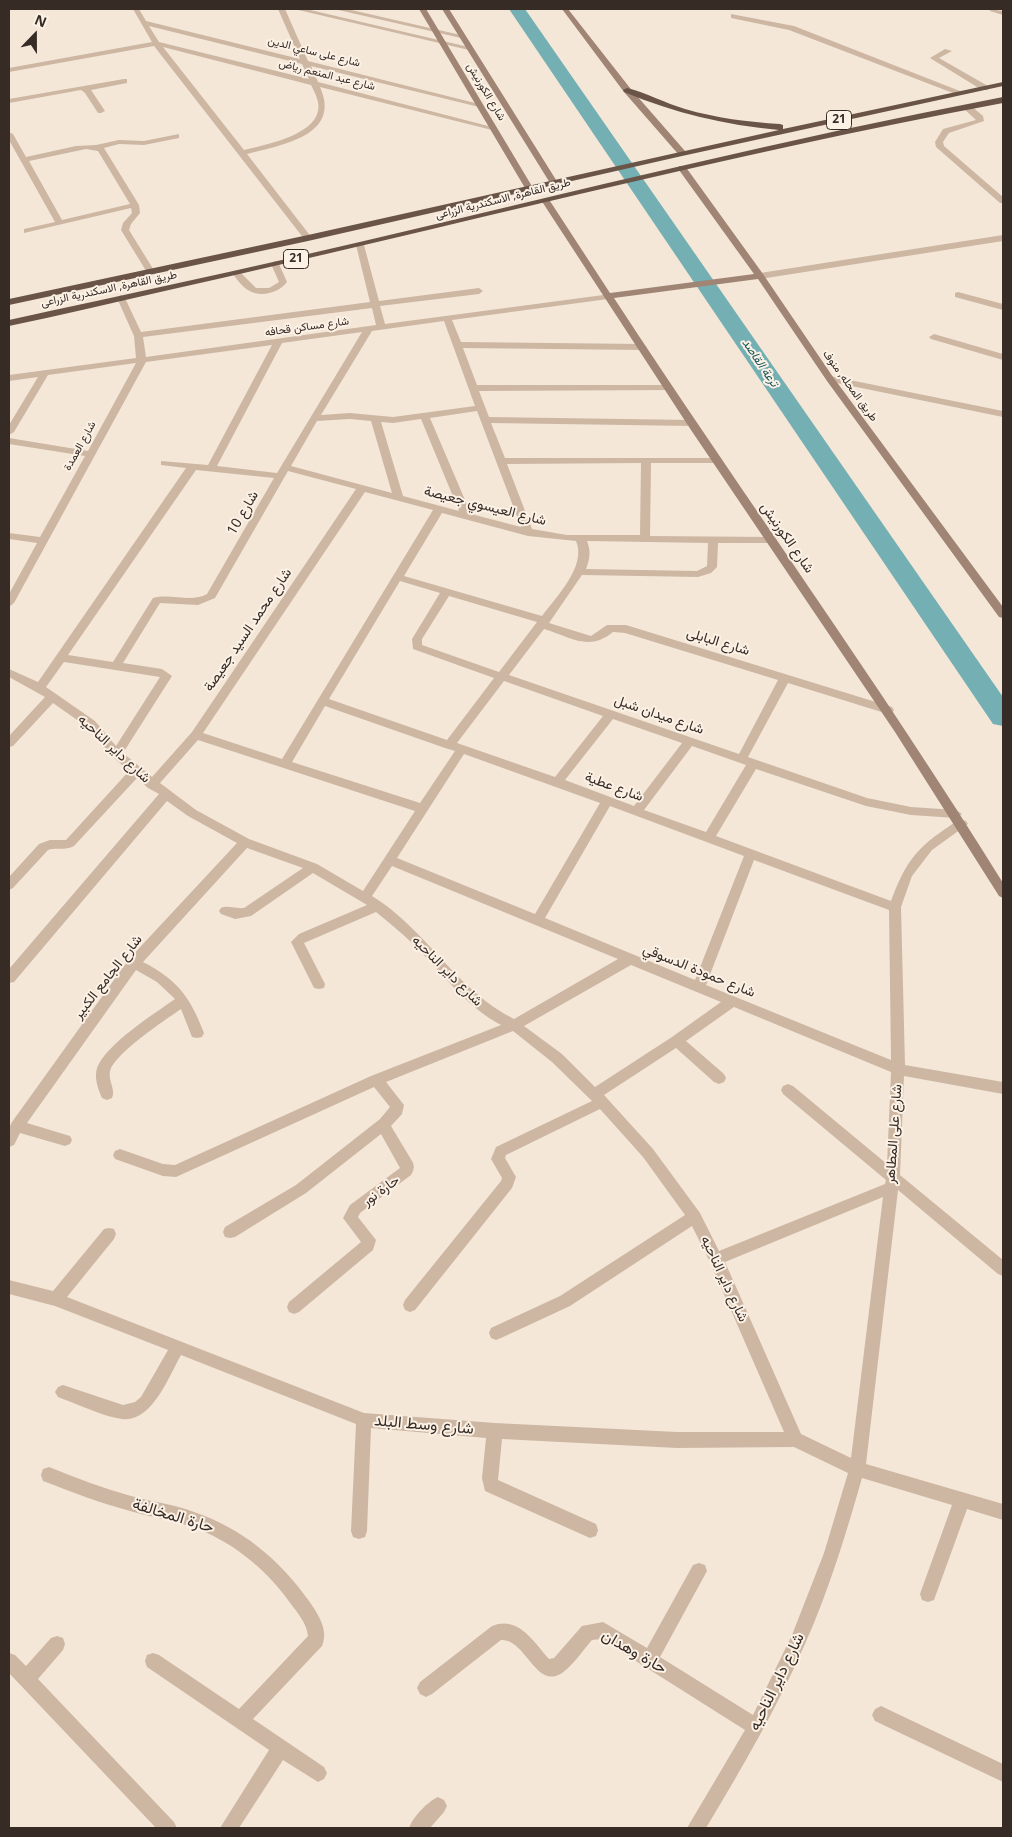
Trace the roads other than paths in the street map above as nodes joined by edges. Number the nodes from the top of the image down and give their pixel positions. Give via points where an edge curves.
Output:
1 (136, 9) edge
2 (282, 9) edge
3 (298, 9) edge
4 (338, 9) edge
5 (422, 9) edge
6 (445, 9) edge
7 (565, 9) edge
8 (993, 9) edge
9 (1003, 12) edge
10 (734, 16) dead end
11 (144, 22) junction
12 (435, 30) junction
13 (461, 36) junction
14 (441, 42) junction
15 (156, 43) junction
16 (469, 48) junction
17 (948, 51) dead end
18 (306, 61) junction
19 (9, 70) edge
20 (124, 81) dead end
21 (315, 84) junction
22 (1003, 84) edge
23 (985, 88) junction
24 (86, 89) junction
25 (628, 90) junction
26 (961, 93) junction
27 (944, 96) junction
28 (1003, 100) edge
29 (9, 101) edge
30 (479, 105) junction
31 (963, 107) junction
32 (101, 110) dead end
33 (873, 112) junction
34 (886, 122) junction
35 (492, 128) junction
36 (800, 128) junction
37 (9, 134) edge
38 (176, 136) dead end
39 (98, 147) junction
40 (242, 153) junction
41 (678, 154) junction
42 (24, 160) junction
43 (679, 169) junction
44 (554, 183) junction
45 (528, 188) junction
46 (546, 200) junction
47 (1003, 201) edge
48 (135, 205) junction
49 (60, 223) junction
50 (27, 231) dead end
51 (308, 238) junction
52 (1003, 238) edge
53 (360, 245) junction
54 (275, 264) junction
55 (151, 272) junction
56 (236, 273) junction
57 (760, 276) junction
58 (479, 291) dead end
59 (958, 295) dead end
60 (608, 296) junction
61 (121, 298) junction
62 (20, 299) junction
63 (9, 302) edge
64 (375, 304) junction
65 (1003, 307) edge
66 (30, 318) junction
67 (447, 318) junction
68 (9, 323) edge
69 (381, 328) junction
70 (369, 329) junction
71 (139, 335) junction
72 (934, 337) dead end
73 (278, 342) junction
74 (457, 345) junction
75 (642, 347) junction
76 (1003, 357) edge
77 (140, 362) junction
78 (45, 373) junction
79 (9, 378) edge
80 (830, 379) junction
81 (473, 388) junction
82 (669, 388) junction
83 (481, 408) junction
84 (1003, 414) edge
85 (424, 416) junction
86 (314, 418) junction
87 (375, 419) junction
88 (486, 420) junction
89 (692, 423) junction
90 (9, 432) edge
91 (9, 441) edge
92 (90, 454) junction
93 (646, 460) junction
94 (716, 460) junction
95 (501, 461) junction
96 (164, 463) dead end
97 (193, 466) junction
98 (211, 468) junction
99 (283, 472) junction
100 (362, 488) junction
101 (399, 498) junction
102 (439, 509) junction
103 (467, 516) junction
104 (528, 533) junction
105 (9, 536) edge
106 (580, 538) junction
107 (645, 538) junction
108 (713, 539) junction
109 (43, 540) junction
110 (772, 540) junction
111 (579, 572) junction
112 (397, 576) junction
113 (447, 591) junction
114 (9, 603) edge
115 (1003, 614) edge
116 (544, 622) junction
117 (61, 658) junction
118 (116, 666) junction
119 (9, 673) edge
120 (502, 676) junction
121 (785, 678) junction
122 (40, 688) junction
123 (52, 697) junction
124 (322, 701) junction
125 (888, 710) junction
126 (611, 714) junction
127 (196, 735) junction
128 (689, 742) junction
129 (9, 743) edge
130 (450, 745) junction
131 (462, 749) junction
132 (117, 754) junction
133 (741, 760) junction
134 (285, 763) junction
135 (753, 764) junction
136 (136, 771) junction
137 (556, 782) junction
138 (152, 785) junction
139 (166, 794) junction
140 (607, 800) junction
141 (424, 809) junction
142 (637, 811) junction
143 (959, 819) junction
144 (709, 838) junction
145 (245, 842) junction
146 (750, 853) junction
147 (390, 860) junction
148 (313, 867) junction
149 (9, 885) edge
150 (1003, 893) edge
151 (365, 897) junction
152 (378, 906) junction
153 (895, 907) junction
154 (225, 912) dead end
155 (537, 921) junction
156 (630, 959) junction
157 (134, 963) junction
158 (9, 978) edge
159 (319, 984) dead end
160 (699, 987) junction
161 (183, 1000) junction
162 (732, 1001) junction
163 (514, 1025) junction
164 (197, 1033) dead end
165 (677, 1041) junction
166 (898, 1069) junction
167 (719, 1078) dead end
168 (376, 1080) junction
169 (1003, 1088) edge
170 (788, 1090) dead end
171 (107, 1094) dead end
172 (598, 1099) junction
173 (384, 1123) junction
174 (17, 1126) junction
175 (65, 1140) dead end
176 (9, 1141) edge
177 (120, 1155) dead end
178 (892, 1183) junction
179 (695, 1217) junction
180 (230, 1232) dead end
181 (109, 1234) dead end
182 (716, 1259) junction
183 (1003, 1269) edge
184 (9, 1287) edge
185 (56, 1298) junction
186 (410, 1305) dead end
187 (294, 1307) dead end
188 (496, 1333) dead end
189 (178, 1346) junction
190 (63, 1392) dead end
191 (364, 1420) junction
192 (495, 1431) junction
193 (795, 1439) junction
194 (858, 1469) junction
195 (49, 1475) dead end
196 (962, 1500) junction
197 (1003, 1512) edge
198 (590, 1530) dead end
199 (359, 1531) dead end
200 (699, 1571) dead end
201 (928, 1594) dead end
202 (57, 1644) dead end
203 (649, 1660) junction
204 (9, 1661) edge
205 (153, 1661) dead end
206 (26, 1679) junction
207 (426, 1688) dead end
208 (881, 1715) dead end
209 (240, 1720) junction
210 (756, 1727) junction
211 (281, 1748) junction
212 (318, 1773) dead end
213 (1003, 1773) edge
214 (438, 1806) dead end
215 (168, 1828) edge
216 (229, 1828) edge
217 (418, 1828) edge
218 (696, 1828) edge

1 - 11 street
2 - 18 street
3 - 14 street
4 - 12 street
5 - 12 main road, شارع الكورنيش
6 - 13 main road, شارع الكورنيش
7 - 25 main road
8 - 9 street
10 - 26 street via 791,28
11 - 15 street
11 - 18 street, شارع على ساعي الدين
12 - 13 street
12 - 14 main road, شارع الكورنيش
13 - 16 main road, شارع الكورنيش
14 - 16 street
14 - 30 main road, شارع الكورنيش
15 - 19 street
15 - 21 street, شارع عبد المنعم رياض
15 - 40 street
16 - 44 main road, شارع الكورنيش
17 - 23 street via 934,58
18 - 21 street
18 - 30 street, شارع على ساعي الدين
20 - 24 street
21 - 35 street, شارع عبد المنعم رياض
21 - 40 street via 324,108 321,119 311,129 296,137
22 - 23 highway, طريق القاهرة, الاسكندرية الزراعى / 21
23 - 26 highway, طريق القاهرة, الاسكندرية الزراعى / 21
24 - 29 street via 77,87
24 - 32 street
25 - 36 highway via 656,103 715,119
25 - 41 main road
26 - 27 highway, طريق القاهرة, الاسكندرية الزراعى / 21
27 - 31 highway via 944,104
27 - 33 highway, طريق القاهرة, الاسكندرية الزراعى / 21
28 - 31 highway, طريق القاهرة, الاسكندرية الزراعى / 21
30 - 35 main road, شارع الكورنيش
31 - 34 highway, طريق القاهرة, الاسكندرية الزراعى / 21
31 - 47 street via 980,121 946,131 938,142 940,147
33 - 34 highway via 889,116
33 - 36 highway, طريق القاهرة, الاسكندرية الزراعى / 21
34 - 43 highway, طريق القاهرة, الاسكندرية الزراعى / 21
35 - 45 main road, شارع الكورنيش
36 - 41 highway, طريق القاهرة, الاسكندرية الزراعى / 21
37 - 42 street
38 - 39 street
39 - 42 street
39 - 48 street
40 - 51 street
41 - 44 highway, طريق القاهرة, الاسكندرية الزراعى / 21
42 - 49 street
43 - 46 highway, طريق القاهرة, الاسكندرية الزراعى / 21
43 - 57 main road, طريق المحله, منوف
44 - 45 highway, طريق القاهرة, الاسكندرية الزراعى / 21
45 - 51 highway, طريق القاهرة, الاسكندرية الزراعى / 21
46 - 53 highway, طريق القاهرة, الاسكندرية الزراعى / 21
46 - 60 main road, شارع الكورنيش
48 - 49 street
48 - 55 street via 136,213 125,230
49 - 50 street
51 - 55 highway, طريق القاهرة, الاسكندرية الزراعى / 21
52 - 57 street
53 - 54 highway, طريق القاهرة, الاسكندرية الزراعى / 21
53 - 64 street
54 - 56 highway, طريق القاهرة, الاسكندرية الزراعى / 21
54 - 56 street via 282,282 276,288 250,289
55 - 62 highway, طريق القاهرة, الاسكندرية الزراعى / 21
56 - 61 highway, طريق القاهرة, الاسكندرية الزراعى / 21
57 - 60 main road
57 - 80 main road, طريق المحله, منوف
58 - 64 street
59 - 65 street
60 - 67 street, شارع مساكن قحافه
60 - 75 main road, شارع الكورنيش
61 - 66 highway, طريق القاهرة, الاسكندرية الزراعى / 21
61 - 71 street, شارع العمدة
62 - 63 highway, طريق القاهرة, الاسكندرية الزراعى / 21
62 - 66 highway via 17,311
64 - 69 street
64 - 71 street
66 - 68 highway, طريق القاهرة, الاسكندرية الزراعى / 21
67 - 69 street, شارع مساكن قحافه
67 - 74 street
69 - 70 street, شارع مساكن قحافه
70 - 73 street, شارع مساكن قحافه
70 - 86 street, شارع 10
71 - 77 street, شارع العمدة via 142,348
72 - 76 street
73 - 77 street, شارع مساكن قحافه
73 - 98 street
74 - 75 street
74 - 81 street
75 - 82 main road, شارع الكورنيش
77 - 78 street, شارع مساكن قحافه
77 - 92 street, شارع العمدة
78 - 79 street, شارع مساكن قحافه
78 - 90 street
80 - 84 street
80 - 115 main road, طريق المحله, منوف
81 - 82 street
81 - 83 street
82 - 89 main road, شارع الكورنيش
83 - 85 street
83 - 88 street
85 - 87 street
85 - 103 street
86 - 87 street via 350,416
86 - 99 street, شارع 10
87 - 101 street
88 - 89 street
88 - 95 street
89 - 94 main road, شارع الكورنيش
91 - 92 street
92 - 109 street, شارع العمدة
93 - 94 street
93 - 95 street
93 - 107 street
94 - 110 main road, شارع الكورنيش
95 - 104 street
96 - 97 street, شارع العيسوي جعيصة
97 - 98 street, شارع العيسوي جعيصة
97 - 117 street
98 - 99 street, شارع العيسوي جعيصة
99 - 100 street, شارع العيسوي جعيصة
99 - 118 street, شارع 10 via 211,596 202,602 157,600
100 - 101 street, شارع العيسوي جعيصة
100 - 127 street, شارع محمد السيد جعيصة
101 - 102 street, شارع العيسوي جعيصة
102 - 103 street, شارع العيسوي جعيصة
102 - 112 street
103 - 104 street, شارع العيسوي جعيصة
104 - 106 street, شارع العيسوي جعيصة
105 - 109 street
106 - 107 street, شارع العيسوي جعيصة
106 - 111 street via 585,549
107 - 108 street, شارع العيسوي جعيصة
108 - 110 street, شارع العيسوي جعيصة
108 - 111 street via 712,566 698,574
109 - 114 street, شارع العمدة
110 - 125 main road, شارع الكورنيش
111 - 116 street
112 - 113 street, شارع البابلى
112 - 124 street
113 - 116 street, شارع البابلى
113 - 120 street, شارع ميدان شبل via 417,639 416,646
116 - 120 street
116 - 121 street, شارع البابلى via 591,640 611,628 626,629
117 - 118 street
117 - 122 street
118 - 132 street via 166,676
119 - 122 street, شارع داير الناحيه
120 - 126 street, شارع ميدان شبل
120 - 130 street
121 - 125 street, شارع البابلى
121 - 133 street
122 - 123 street, شارع داير الناحيه
123 - 129 street
123 - 132 street, شارع داير الناحيه via 91,724
124 - 130 street, شارع عطية
124 - 134 street
125 - 143 main road, شارع الكورنيش
126 - 128 street, شارع ميدان شبل
126 - 137 street
127 - 134 street
127 - 138 street, شارع محمد السيد جعيصة
128 - 133 street, شارع ميدان شبل
128 - 142 street
130 - 131 street, شارع عطية
131 - 137 street, شارع عطية
131 - 141 street
132 - 136 street, شارع داير الناحيه
133 - 135 street, شارع ميدان شبل
134 - 141 street
135 - 143 street, شارع ميدان شبل via 866,802
135 - 144 street
136 - 138 street, شارع داير الناحيه
136 - 149 street via 70,843 45,846
137 - 140 street, شارع عطية
138 - 139 street, شارع داير الناحيه
139 - 145 street, شارع داير الناحيه via 192,813
139 - 158 street
140 - 142 street, شارع عطية
140 - 155 street
141 - 147 street
142 - 144 street, شارع عطية
143 - 150 main road, شارع الكورنيش
143 - 153 street, شارع على المطاهر via 928,847 907,874
144 - 146 street, شارع عطية
145 - 148 street, شارع داير الناحيه
145 - 157 street, شارع الجامع الكبير
146 - 153 street, شارع عطية
146 - 160 street
147 - 151 street
147 - 155 street, شارع حمودة الدسوقي
148 - 151 street, شارع داير الناحيه
148 - 154 street via 247,912
151 - 152 street, شارع داير الناحيه
152 - 159 street via 299,939 297,942
152 - 163 street, شارع داير الناحيه via 416,939 477,1002
153 - 166 street, شارع على المطاهر
155 - 156 street, شارع حمودة الدسوقي
156 - 160 street, شارع حمودة الدسوقي
156 - 163 street
157 - 161 street via 154,972
157 - 174 street, شارع الجامع الكبير
160 - 162 street, شارع حمودة الدسوقي
161 - 164 street
161 - 171 street via 114,1054 105,1067 102,1081
162 - 165 street
162 - 166 street, شارع حمودة الدسوقي
163 - 168 street
163 - 172 street, شارع داير الناحيه via 557,1058
165 - 167 street
165 - 172 street
166 - 169 street, شارع حمودة الدسوقي
166 - 178 street, شارع على المطاهر
168 - 173 street via 398,1108
168 - 177 street via 176,1171 163,1170
170 - 178 street
172 - 179 street, شارع داير الناحيه via 648,1153
172 - 186 street via 501,1151 498,1159 509,1177 507,1184
173 - 180 street via 301,1189
173 - 187 street, حارة نور via 407,1165 406,1171 350,1215 369,1240 368,1245
174 - 175 street
174 - 176 street, شارع الجامع الكبير
178 - 182 street
178 - 183 street
178 - 194 street, شارع على المطاهر
179 - 182 street, شارع داير الناحيه
179 - 188 street via 564,1301
181 - 185 street
182 - 193 street, شارع داير الناحيه
184 - 185 street, شارع وسط البلد
185 - 189 street, شارع وسط البلد
189 - 190 street via 146,1402 131,1411 123,1412
189 - 191 street, شارع وسط البلد
191 - 192 street, شارع وسط البلد
191 - 199 street
192 - 193 street, شارع وسط البلد via 677,1440
192 - 198 street via 492,1485
193 - 194 street, شارع وسط البلد
194 - 196 street, شارع وسط البلد
194 - 210 street, شارع داير الناحيه via 832,1553 799,1639
195 - 209 street, حارة المخالفة via 90,1491 178,1514 220,1530 257,1554 289,1587 315,1626 316,1640
196 - 197 street, شارع وسط البلد
196 - 201 street
200 - 203 street
202 - 206 street
203 - 207 street, حارة وهدان via 603,1630 595,1630 588,1632 560,1664 549,1668 518,1636 505,1630 498,1632
203 - 210 street, حارة وهدان
204 - 206 street
205 - 209 street
206 - 215 street
208 - 213 street
209 - 211 street
210 - 218 street, شارع داير الناحيه
211 - 212 street
211 - 216 street
214 - 217 street

